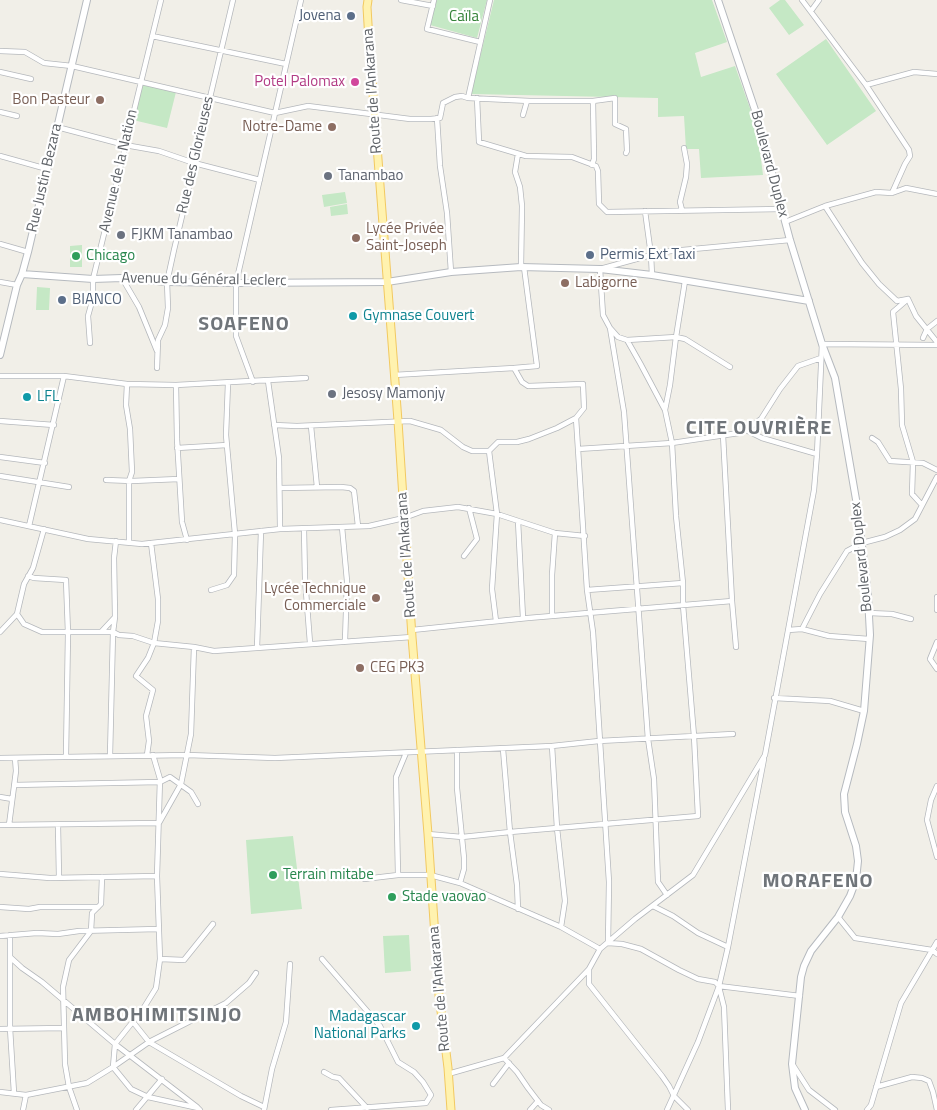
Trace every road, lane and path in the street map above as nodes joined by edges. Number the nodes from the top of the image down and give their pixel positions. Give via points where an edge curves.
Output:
1 (87, 0) edge
2 (161, 0) edge
3 (233, 0) edge
4 (301, 0) edge
5 (368, 0) edge
6 (401, 0) edge
7 (434, 0) edge
8 (490, 0) edge
9 (718, 0) edge
10 (802, 0) edge
11 (819, 0) edge
12 (433, 6) junction
13 (811, 11) junction
14 (152, 36) junction
15 (480, 42) junction
16 (221, 50) junction
17 (0, 52) edge
18 (286, 64) junction
19 (72, 66) junction
20 (0, 72) edge
21 (937, 74) edge
22 (31, 79) dead end
23 (140, 82) junction
24 (866, 85) junction
25 (210, 97) junction
26 (468, 98) junction
27 (477, 98) junction
28 (526, 101) junction
29 (593, 101) junction
30 (0, 112) edge
31 (275, 113) junction
32 (375, 115) junction
33 (523, 115) dead end
34 (17, 116) dead end
35 (437, 118) junction
36 (57, 127) junction
37 (125, 145) junction
38 (684, 148) dead end
39 (626, 153) dead end
40 (518, 154) junction
41 (0, 156) edge
42 (194, 163) junction
43 (592, 165) junction
44 (47, 169) junction
45 (260, 180) junction
46 (892, 193) junction
47 (937, 194) edge
48 (825, 206) junction
49 (782, 209) junction
50 (682, 210) junction
51 (645, 211) junction
52 (785, 222) junction
53 (790, 240) junction
54 (0, 244) edge
55 (28, 252) junction
56 (651, 255) junction
57 (522, 267) junction
58 (600, 269) junction
59 (451, 272) junction
60 (22, 274) junction
61 (652, 275) junction
62 (122, 278) junction
63 (93, 279) junction
64 (685, 280) junction
65 (0, 282) edge
66 (167, 282) junction
67 (386, 282) junction
68 (236, 283) junction
69 (17, 285) junction
70 (908, 299) junction
71 (809, 301) junction
72 (937, 321) edge
73 (610, 328) junction
74 (927, 330) junction
75 (676, 337) junction
76 (923, 338) dead end
77 (627, 340) junction
78 (90, 343) dead end
79 (937, 343) edge
80 (822, 344) junction
81 (896, 345) junction
82 (157, 351) junction
83 (0, 355) edge
84 (820, 358) junction
85 (730, 367) dead end
86 (157, 368) dead end
87 (514, 368) junction
88 (394, 375) junction
89 (0, 376) edge
90 (64, 376) junction
91 (306, 378) dead end
92 (268, 381) junction
93 (252, 382) junction
94 (228, 383) junction
95 (127, 384) junction
96 (176, 385) junction
97 (665, 410) junction
98 (576, 418) junction
99 (0, 421) edge
100 (398, 421) junction
101 (54, 425) junction
102 (274, 425) junction
103 (311, 426) junction
104 (746, 430) junction
105 (723, 435) junction
106 (872, 438) dead end
107 (672, 443) junction
108 (227, 445) junction
109 (627, 445) junction
110 (177, 448) junction
111 (578, 449) junction
112 (489, 451) junction
113 (817, 454) junction
114 (0, 457) edge
115 (912, 462) junction
116 (45, 463) junction
117 (937, 470) edge
118 (0, 476) edge
119 (937, 477) edge
120 (179, 479) junction
121 (106, 480) dead end
122 (129, 481) junction
123 (40, 482) junction
124 (69, 486) dead end
125 (280, 488) junction
126 (317, 488) junction
127 (922, 504) junction
128 (469, 508) junction
129 (497, 514) junction
130 (404, 518) junction
131 (0, 520) edge
132 (518, 521) junction
133 (29, 526) junction
134 (358, 526) junction
135 (342, 527) junction
136 (44, 529) junction
137 (280, 529) junction
138 (304, 529) junction
139 (261, 531) junction
140 (555, 533) junction
141 (235, 534) junction
142 (584, 536) junction
143 (187, 540) junction
144 (116, 541) junction
145 (128, 542) junction
146 (151, 543) junction
147 (862, 543) junction
148 (464, 556) dead end
149 (28, 576) junction
150 (683, 583) junction
151 (637, 586) junction
152 (211, 590) dead end
153 (587, 590) junction
154 (937, 597) edge
155 (732, 601) junction
156 (683, 605) junction
157 (639, 609) junction
158 (937, 610) edge
159 (590, 613) junction
160 (869, 613) junction
161 (17, 614) junction
162 (552, 616) junction
163 (115, 617) junction
164 (523, 618) junction
165 (911, 618) dead end
166 (496, 621) junction
167 (802, 629) junction
168 (788, 630) junction
169 (0, 632) edge
170 (101, 632) junction
171 (113, 632) junction
172 (68, 633) junction
173 (412, 634) junction
174 (869, 640) junction
175 (344, 641) junction
176 (937, 642) edge
177 (154, 643) junction
178 (310, 643) junction
179 (194, 647) junction
180 (736, 647) dead end
181 (257, 648) junction
182 (937, 669) edge
183 (774, 698) junction
184 (864, 711) junction
185 (733, 734) dead end
186 (694, 736) junction
187 (648, 739) junction
188 (599, 741) junction
189 (552, 746) junction
190 (503, 748) junction
191 (456, 750) junction
192 (422, 752) junction
193 (406, 753) junction
194 (147, 755) junction
195 (153, 755) junction
196 (187, 755) junction
197 (765, 755) junction
198 (66, 756) junction
199 (110, 756) junction
200 (0, 758) edge
201 (16, 758) junction
202 (160, 782) junction
203 (181, 784) junction
204 (14, 785) junction
205 (937, 786) edge
206 (0, 796) edge
207 (12, 799) junction
208 (198, 804) dead end
209 (655, 821) junction
210 (159, 823) junction
211 (605, 824) junction
212 (0, 825) edge
213 (9, 825) junction
214 (58, 825) junction
215 (556, 828) junction
216 (510, 832) junction
217 (428, 834) junction
218 (462, 838) junction
219 (937, 857) edge
220 (0, 874) edge
221 (398, 875) junction
222 (430, 875) junction
223 (157, 876) junction
224 (102, 877) junction
225 (59, 878) junction
226 (364, 879) dead end
227 (460, 883) junction
228 (667, 895) junction
229 (653, 906) junction
230 (98, 907) junction
231 (0, 908) edge
232 (518, 909) junction
233 (838, 917) junction
234 (214, 924) dead end
235 (561, 927) junction
236 (158, 929) junction
237 (91, 931) junction
238 (10, 935) junction
239 (0, 936) edge
240 (937, 942) edge
241 (608, 943) junction
242 (728, 947) junction
243 (600, 949) junction
244 (932, 950) junction
245 (937, 954) edge
246 (10, 957) junction
247 (160, 959) junction
248 (322, 959) dead end
249 (290, 964) dead end
250 (589, 970) junction
251 (256, 973) dead end
252 (719, 986) junction
253 (800, 996) junction
254 (63, 999) junction
255 (133, 1022) junction
256 (10, 1028) junction
257 (64, 1028) junction
258 (0, 1029) edge
259 (149, 1042) junction
260 (116, 1044) junction
261 (129, 1055) junction
262 (504, 1058) junction
263 (509, 1063) junction
264 (792, 1064) junction
265 (113, 1067) junction
266 (324, 1072) dead end
267 (448, 1074) junction
268 (162, 1079) junction
269 (493, 1084) dead end
270 (69, 1087) junction
271 (876, 1088) junction
272 (0, 1092) edge
273 (14, 1093) junction
274 (26, 1095) junction
275 (674, 1096) junction
276 (148, 1097) junction
277 (538, 1101) junction
278 (264, 1108) edge
279 (368, 1108) junction
280 (199, 1109) edge
281 (24, 1110) edge
282 (77, 1110) edge
283 (136, 1110) edge
284 (331, 1110) edge
285 (450, 1110) edge
286 (530, 1110) edge
287 (549, 1110) edge
288 (667, 1110) edge
289 (688, 1110) edge
290 (728, 1110) edge
291 (806, 1110) edge
292 (835, 1110) edge
293 (867, 1110) edge
294 (937, 1110) edge

1 - 19 main road, Rue Justin Bezara
2 - 14 street, Avenue de la Nation
3 - 16 street, Rue des Glorieuses
4 - 18 street
5 - 32 main road, Route de l'Ankarana
6 - 12 street
7 - 12 street
8 - 15 street
9 - 49 main road, Boulevard Duplex via 756,113
10 - 13 street
11 - 13 street
12 - 15 street via 427,28
13 - 24 street
14 - 16 street
14 - 23 street, Avenue de la Nation
15 - 26 street
16 - 18 street
16 - 25 street, Rue des Glorieuses
17 - 19 street via 25,52 44,63
18 - 31 street
19 - 23 street
19 - 36 main road, Rue Justin Bezara
20 - 22 street
21 - 24 street via 914,72
23 - 25 street
23 - 37 street, Avenue de la Nation
24 - 46 street via 909,150 910,156
25 - 31 street
25 - 42 street, Rue des Glorieuses
26 - 27 street
26 - 35 street via 455,97 442,103 440,118
27 - 28 street
27 - 40 street via 479,142
28 - 29 street
28 - 33 street
29 - 39 street via 615,98 616,124 626,129
29 - 43 street
30 - 34 street
31 - 32 street via 308,106
31 - 45 street
32 - 35 street
32 - 67 main road, Route de l'Ankarana
35 - 59 street
36 - 37 street
36 - 44 main road, Rue Justin Bezara
37 - 42 street via 159,151
37 - 63 street, Avenue de la Nation
38 - 50 street via 687,164 680,202
40 - 43 street via 572,157
40 - 57 street via 515,172 522,206
41 - 44 street
42 - 45 street
42 - 66 street, Rue des Glorieuses
43 - 51 street via 598,171 600,204 607,212
44 - 55 main road, Rue Justin Bezara
45 - 68 street
46 - 47 street via 906,188
46 - 48 street via 876,192
48 - 52 street
48 - 70 street via 879,284 897,301
49 - 50 street
49 - 52 main road, Boulevard Duplex
50 - 51 street
51 - 56 street
52 - 53 main road, Boulevard Duplex
53 - 56 street
53 - 71 main road, Boulevard Duplex
54 - 55 street
55 - 60 main road, Rue Justin Bezara
56 - 58 street
56 - 61 street
57 - 58 main road, Avenue du Général Leclerc
57 - 59 main road, Avenue du Général Leclerc
57 - 87 street via 537,366
58 - 61 main road, Avenue du Général Leclerc
58 - 73 street via 603,315
59 - 67 main road, Avenue du Général Leclerc
60 - 63 main road, Avenue du Général Leclerc
60 - 69 main road, Rue Justin Bezara
61 - 64 main road, Avenue du Général Leclerc
62 - 63 main road, Avenue du Général Leclerc
62 - 66 main road, Avenue du Général Leclerc
62 - 82 street via 139,307
63 - 78 street, Avenue de la Nation via 93,298 88,316
64 - 71 main road, Avenue du Général Leclerc
64 - 75 street
65 - 69 street
66 - 68 main road, Avenue du Général Leclerc
66 - 82 street, Rue des Glorieuses via 168,308
67 - 68 main road, Avenue du Général Leclerc
67 - 88 main road, Route de l'Ankarana
68 - 93 street via 236,336
69 - 83 main road, Rue Justin Bezara
70 - 74 street
70 - 81 street via 893,312
71 - 80 main road, Boulevard Duplex
72 - 74 street
73 - 77 street via 618,337
73 - 109 street
74 - 76 street
74 - 79 street
75 - 77 street
75 - 85 street via 685,339
75 - 97 street
77 - 97 street
79 - 81 street
80 - 81 street
80 - 84 street
80 - 147 main road, Boulevard Duplex via 836,378
81 - 115 street via 902,425
82 - 86 street, Rue des Glorieuses
84 - 104 street via 798,366 761,419
84 - 113 street
87 - 88 street
87 - 98 street via 528,386 583,384 584,408
88 - 100 main road, Route de l'Ankarana
89 - 90 street
90 - 95 street
90 - 101 street
91 - 92 street
92 - 93 street
92 - 102 street
93 - 94 street
94 - 96 street
94 - 108 street
95 - 96 street
95 - 122 street via 132,472
96 - 110 street
97 - 107 street
98 - 111 street
98 - 112 street via 529,439 498,442
99 - 101 street
100 - 103 street
100 - 112 street via 441,430 472,451
100 - 130 main road, Route de l'Ankarana
101 - 116 street
102 - 103 street
102 - 125 street
103 - 126 street
104 - 105 street
104 - 113 street
105 - 107 street
105 - 155 street
106 - 115 street via 890,461
107 - 109 street
107 - 150 street
108 - 110 street
108 - 141 street
109 - 111 street
109 - 151 street
110 - 120 street
111 - 142 street
112 - 129 street
113 - 168 street via 814,490
114 - 116 street
115 - 117 street
115 - 127 street via 912,494
116 - 123 street
118 - 123 street
119 - 127 street
120 - 122 street
120 - 143 street via 182,522
121 - 122 street
122 - 145 street
123 - 124 street
123 - 133 street
125 - 126 street
125 - 137 street
126 - 134 street via 341,487 354,491
127 - 147 street via 915,519 900,530
128 - 129 street
128 - 130 street via 458,506 423,511
128 - 148 street via 477,539
129 - 132 street
129 - 166 street via 492,589
130 - 134 street
130 - 173 main road, Route de l'Ankarana
131 - 133 street
132 - 140 street
132 - 164 street
133 - 136 street
134 - 135 street
135 - 138 street
135 - 175 street via 347,581
136 - 144 street
136 - 149 street
137 - 138 street
137 - 139 street
138 - 178 street
139 - 141 street
139 - 181 street
140 - 142 street
140 - 162 street
141 - 143 street
141 - 152 street via 234,575 227,586
142 - 153 street
143 - 146 street
144 - 145 street
144 - 163 street
145 - 146 street
146 - 177 street via 158,599
147 - 160 main road, Boulevard Duplex
147 - 167 street via 847,551 841,559
149 - 161 street
149 - 172 street via 66,580
150 - 151 street
150 - 156 street
151 - 153 street
151 - 157 street
153 - 159 street
154 - 158 street
155 - 156 street
155 - 180 street
156 - 157 street
156 - 186 street
157 - 159 street
157 - 187 street
159 - 162 street
159 - 188 street
160 - 165 street
160 - 174 main road, Boulevard Duplex
161 - 169 street
161 - 172 street via 24,624 42,632
162 - 164 street
163 - 170 street
163 - 171 street
164 - 166 street
166 - 173 street
167 - 168 street
167 - 174 street via 829,636
168 - 183 street
170 - 171 street
170 - 172 street
171 - 177 street
171 - 199 street
172 - 198 street
173 - 175 street
173 - 192 main road, Route de l'Ankarana
174 - 184 main road, Boulevard Duplex
175 - 178 street
176 - 182 street via 930,660
177 - 179 street
177 - 194 street via 136,676 153,690 146,716
178 - 181 street
179 - 181 street via 214,651
179 - 196 street via 191,734
183 - 184 street via 830,701
183 - 197 street
184 - 233 main road, Boulevard Duplex via 844,794 845,812 856,846 856,880
185 - 186 street
186 - 187 street
186 - 209 street via 698,816
187 - 188 street
187 - 209 street
188 - 189 street
188 - 211 street
189 - 190 street
189 - 215 street
190 - 191 street
190 - 216 street
191 - 192 street
191 - 218 street
192 - 193 street
192 - 217 main road, Route de l'Ankarana
193 - 196 street via 275,758
193 - 221 street via 396,777
194 - 195 street
194 - 199 street
195 - 196 street
195 - 202 street
196 - 203 street
197 - 228 street via 692,875
197 - 242 street
198 - 199 street
198 - 201 street
200 - 201 street
201 - 204 street
202 - 203 street via 170,776
202 - 204 street
202 - 210 street
203 - 208 street
203 - 210 street
204 - 207 street
205 - 219 street via 927,820
206 - 207 street
207 - 213 street
209 - 211 street
209 - 228 street via 658,882
210 - 214 street
210 - 223 street
211 - 215 street
211 - 241 street via 609,882
212 - 213 street
213 - 214 street
214 - 225 street
215 - 216 street
215 - 235 street via 565,901
216 - 218 street
216 - 232 street
217 - 218 street
217 - 222 main road, Route de l'Ankarana
218 - 227 street via 464,869
220 - 225 street
221 - 222 street
221 - 226 street
222 - 227 street
222 - 267 main road, Route de l'Ankarana
223 - 224 street
223 - 236 street
224 - 225 street
224 - 230 street via 101,904
227 - 232 street
228 - 229 street
229 - 241 street
229 - 242 street
230 - 231 street
230 - 237 street via 92,913
232 - 235 street
233 - 244 street via 855,938
233 - 253 main road, Boulevard Duplex via 804,966
234 - 247 street via 184,960
235 - 243 street
236 - 237 street
236 - 247 street
237 - 238 street
237 - 254 street via 69,960
238 - 239 street
238 - 246 street
240 - 244 street
241 - 243 street
241 - 252 street via 641,949 679,970
242 - 252 street
243 - 250 street
244 - 245 street
244 - 271 street via 901,1003
246 - 254 street
246 - 256 street
247 - 255 street via 156,988
248 - 279 street via 380,1026 398,1062 414,1072 431,1095 426,1103
249 - 278 street via 286,1022
250 - 262 street
250 - 275 street via 589,984 670,1086
251 - 259 street via 226,1003
252 - 253 street
252 - 275 street
252 - 290 street via 724,1007
253 - 264 main road, Boulevard Duplex
254 - 257 street
254 - 260 street
255 - 259 street
255 - 260 street
256 - 257 street
256 - 258 street
256 - 273 street
257 - 270 street
259 - 261 street
259 - 278 street
260 - 261 street
260 - 265 street
261 - 265 street
261 - 268 street
262 - 263 street
262 - 267 street
263 - 269 street
263 - 277 street
264 - 291 main road, Boulevard Duplex via 795,1088
264 - 292 street via 809,1090
265 - 270 street via 86,1083
265 - 276 street via 131,1089
266 - 279 street via 339,1078
267 - 285 main road, Route de l'Ankarana
268 - 276 street
268 - 280 street
270 - 274 street
270 - 282 street
271 - 293 street
271 - 294 street via 912,1077 922,1078 929,1081
272 - 273 street
273 - 274 street
274 - 281 street
275 - 288 street
275 - 289 street
276 - 280 street
276 - 283 street
277 - 286 street
277 - 287 street
279 - 284 street

